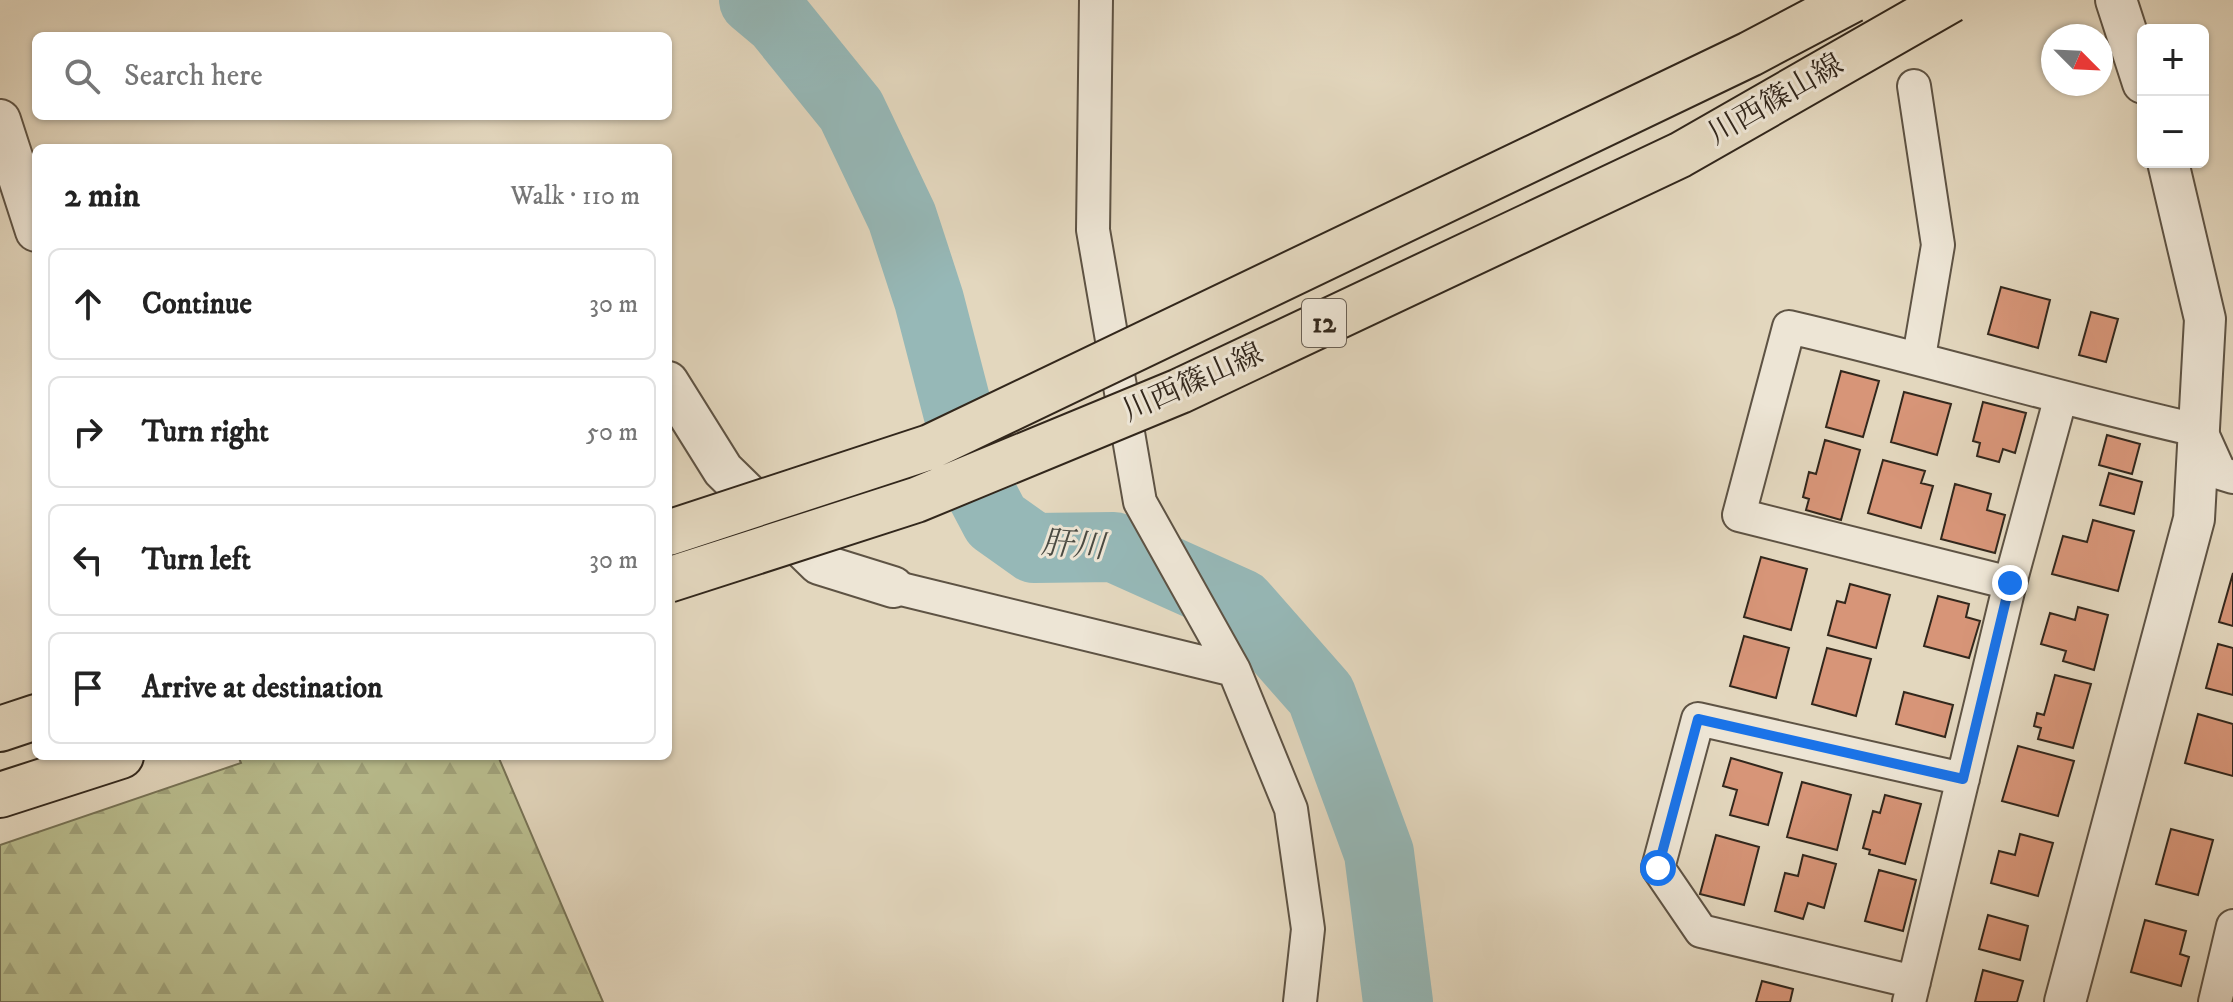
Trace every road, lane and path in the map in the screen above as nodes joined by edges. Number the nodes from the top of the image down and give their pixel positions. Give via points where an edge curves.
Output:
1 (1096, 0) edge
2 (1852, 0) edge
3 (1951, 0) edge
4 (2116, 0) edge
5 (2137, 65) edge
6 (1914, 86) dead end
7 (0, 120) edge
8 (2169, 168) edge
9 (32, 219) edge
10 (1919, 357) junction
11 (672, 388) edge
12 (2060, 400) junction
13 (2201, 431) junction
14 (2233, 477) edge
15 (672, 532) edge
16 (672, 579) edge
17 (2010, 583) junction
18 (893, 587) joint
19 (1234, 670) junction
20 (32, 718) edge
21 (0, 729) edge
22 (109, 760) edge
23 (1963, 779) junction
24 (0, 795) edge
25 (2233, 926) edge
26 (1912, 992) edge
27 (1300, 1002) edge
28 (2065, 1002) edge
29 (2215, 1002) edge

1 - 19 street via 1093,230 1140,502
2 - 15 main road, 川西篠山線 / 12, bridge via 1750,54 930,447
3 - 16 main road, 川西篠山線 / 12, bridge via 1680,155 1180,391 916,500
4 - 5 street
6 - 10 street via 1938,245
7 - 9 street
8 - 13 street via 2205,319
10 - 12 street
10 - 17 street via 1789,327 1739,515
11 - 18 street via 723,470 819,564
12 - 13 street
12 - 17 street
13 - 14 street via 2220,473
13 - 28 street via 2194,519
17 - 23 street
18 - 19 street
19 - 27 street via 1291,809 1308,929
20 - 21 main road
22 - 24 main road
23 - 26 street
23 - 26 street via 1698,719 1658,868 1701,931
25 - 29 street

